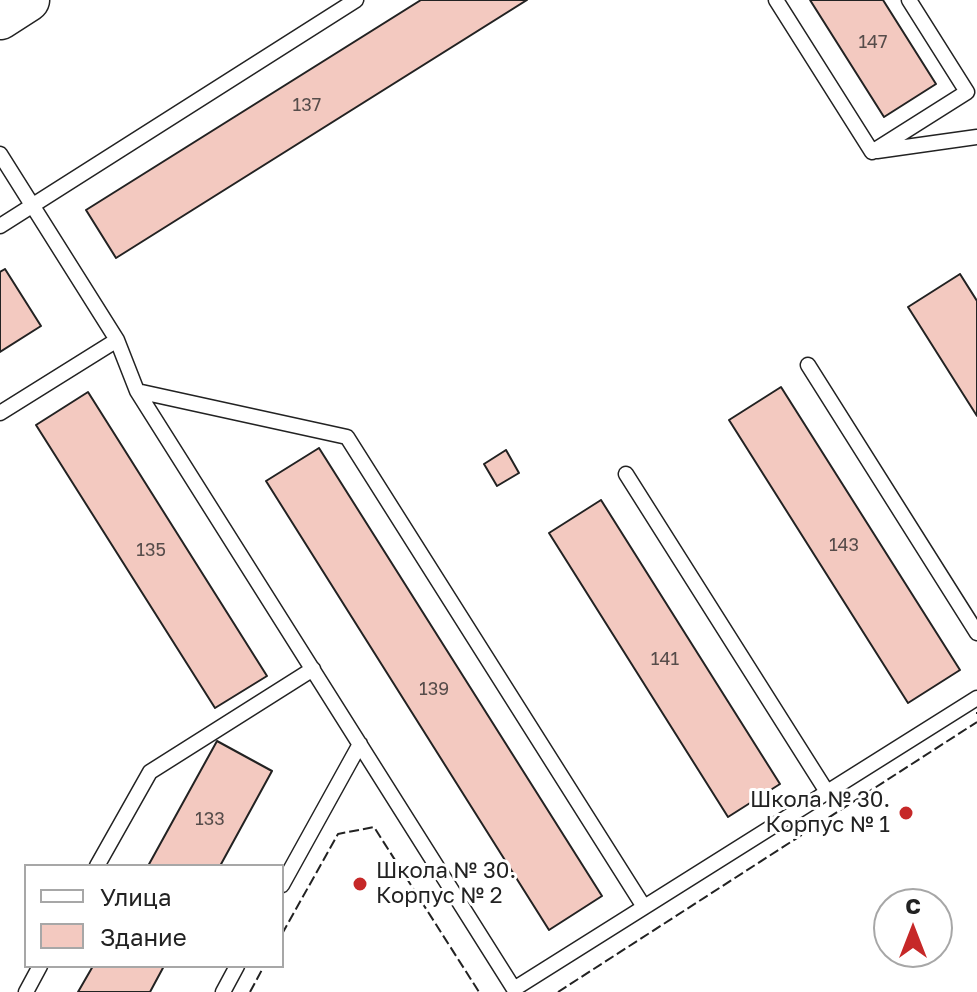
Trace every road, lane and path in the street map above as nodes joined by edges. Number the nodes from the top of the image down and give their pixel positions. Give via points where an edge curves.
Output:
1 (28, 0) edge
2 (356, 0) edge
3 (776, 0) edge
4 (909, 0) edge
5 (0, 18) edge
6 (977, 137) edge
7 (872, 152) junction
8 (0, 154) edge
9 (32, 205) junction
10 (0, 226) edge
11 (117, 340) junction
12 (808, 365) dead end
13 (137, 391) junction
14 (0, 413) edge
15 (626, 474) dead end
16 (977, 633) edge
17 (313, 669) junction
18 (977, 698) edge
19 (360, 744) junction
20 (827, 792) junction
21 (98, 864) edge
22 (284, 881) edge
23 (644, 907) junction
24 (39, 968) edge
25 (236, 968) edge
26 (26, 992) edge
27 (223, 992) edge

1 - 5 main road
2 - 9 lane
3 - 7 lane
4 - 7 lane via 967,92
6 - 7 lane
8 - 9 lane
9 - 10 lane
9 - 11 lane
11 - 13 lane
11 - 14 lane
12 - 16 lane
13 - 17 lane
13 - 23 lane via 347,437
15 - 20 lane
17 - 19 lane
17 - 21 lane via 150,772
18 - 20 lane
19 - 22 lane
19 - 23 lane via 514,989
20 - 23 lane
24 - 26 lane
25 - 27 lane

